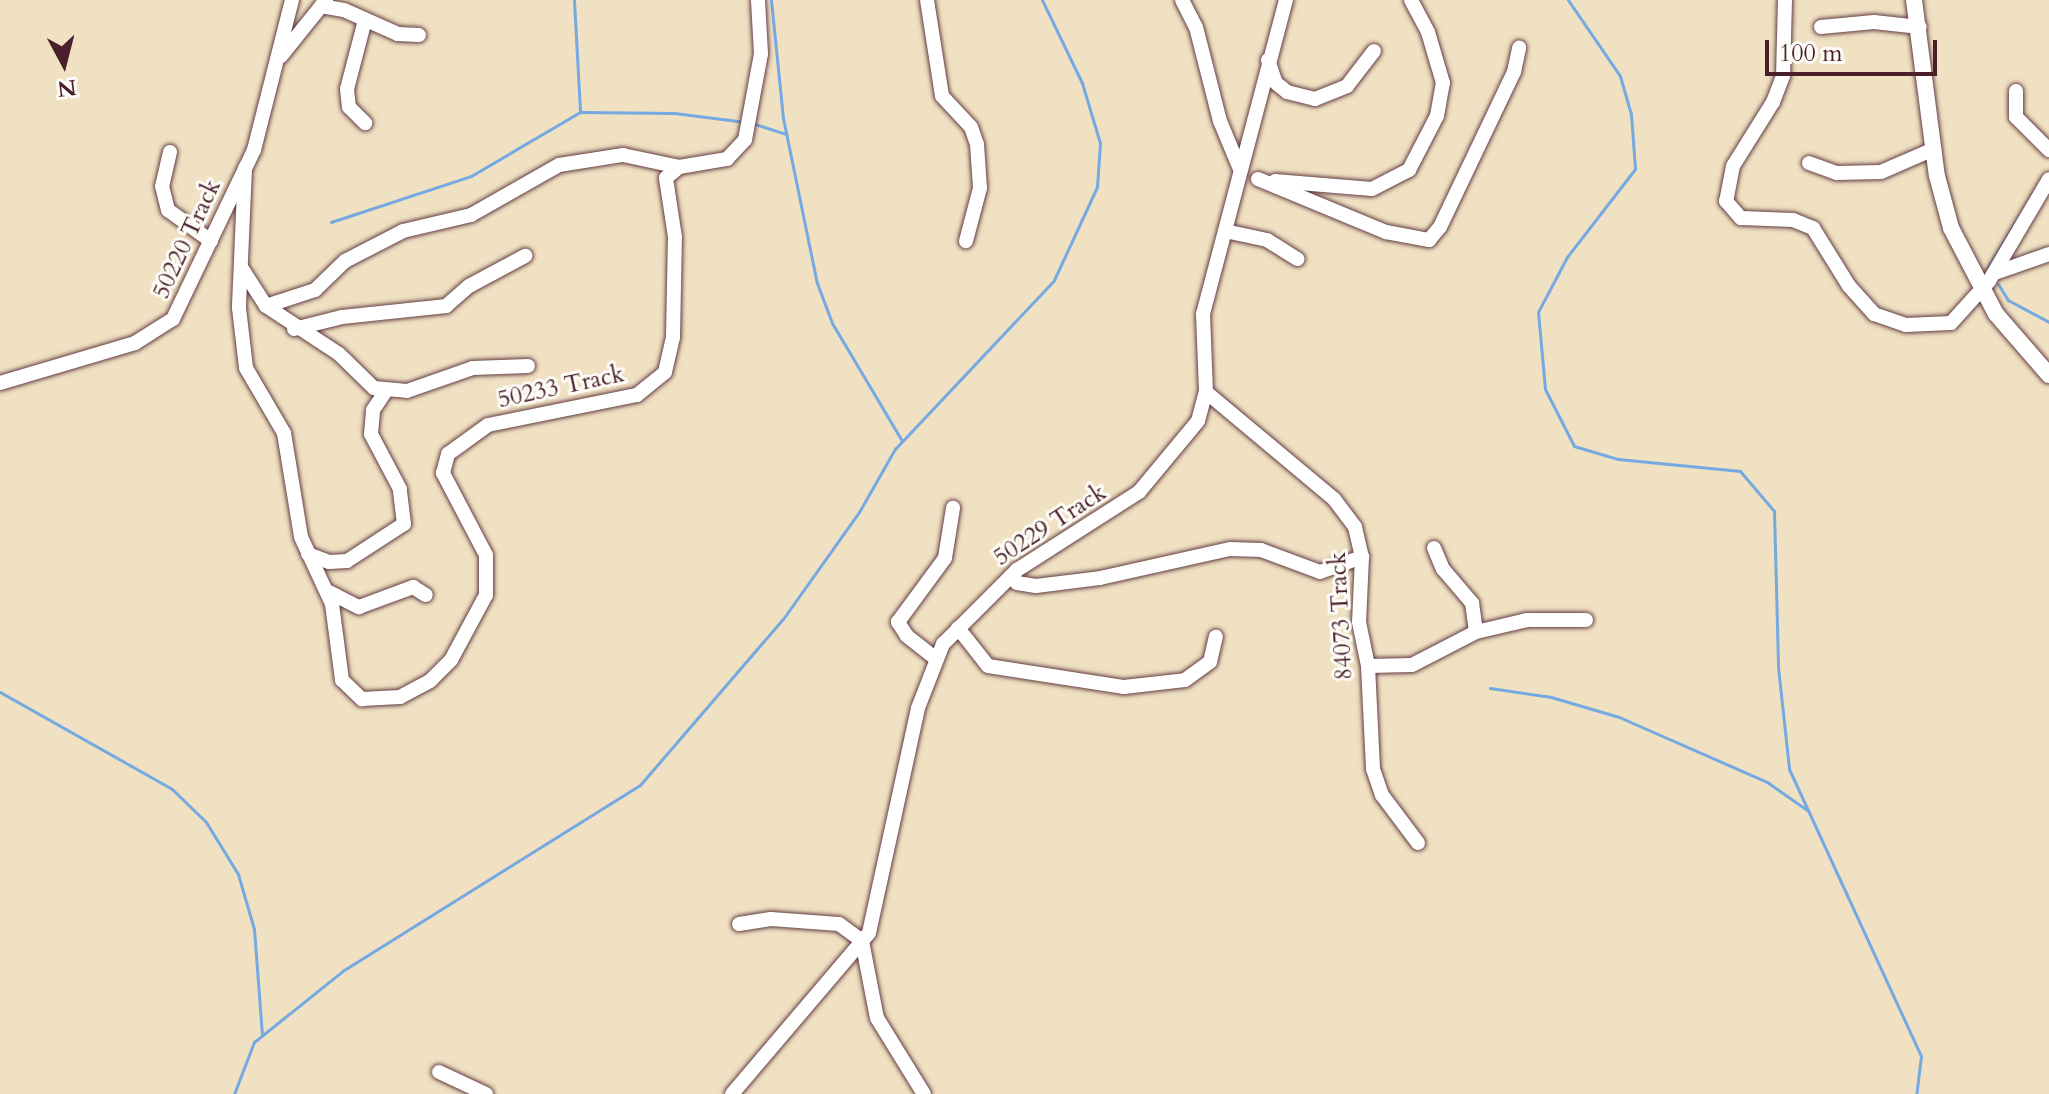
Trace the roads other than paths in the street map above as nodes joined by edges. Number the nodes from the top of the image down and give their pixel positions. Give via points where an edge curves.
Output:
1 (292, 0) edge
2 (758, 0) edge
3 (927, 0) edge
4 (1182, 0) edge
5 (1286, 0) edge
6 (1411, 0) edge
7 (1785, 0) edge
8 (1914, 0) edge
9 (323, 3) edge
10 (365, 20) junction
11 (1821, 27) dead end
12 (1920, 27) junction
13 (419, 35) dead end
14 (1519, 48) dead end
15 (1374, 51) dead end
16 (281, 56) junction
17 (1268, 60) junction
18 (2016, 91) dead end
19 (365, 123) dead end
20 (1934, 149) junction
21 (2049, 150) edge
22 (170, 152) dead end
23 (1809, 163) dead end
24 (679, 167) junction
25 (245, 168) junction
26 (1240, 172) junction
27 (1258, 179) junction
28 (2049, 179) edge
29 (1225, 231) junction
30 (211, 241) junction
31 (966, 241) dead end
32 (2049, 254) edge
33 (525, 256) dead end
34 (1298, 259) dead end
35 (240, 267) junction
36 (1995, 273) junction
37 (1982, 291) junction
38 (266, 306) junction
39 (294, 329) junction
40 (528, 366) dead end
41 (2049, 375) edge
42 (0, 383) edge
43 (386, 391) junction
44 (1206, 392) junction
45 (953, 508) dead end
46 (1434, 548) dead end
47 (308, 554) junction
48 (1362, 557) junction
49 (1011, 576) junction
50 (329, 592) junction
51 (426, 595) dead end
52 (1586, 620) dead end
53 (958, 628) junction
54 (1476, 632) junction
55 (1216, 637) dead end
56 (935, 658) junction
57 (1368, 666) junction
58 (1418, 843) dead end
59 (739, 924) dead end
60 (862, 941) junction
61 (439, 1072) dead end
62 (486, 1094) edge
63 (732, 1094) edge
64 (924, 1094) edge

1 - 16 street, 50220 Track
2 - 24 street via 761,54 745,140 727,159
3 - 31 street via 942,96 971,127 977,144 980,188
4 - 26 street via 1196,27 1220,121
5 - 17 street, 50229 Track
6 - 27 street via 1428,32 1443,83 1437,116 1407,173 1389,185 1361,190
7 - 37 street via 1783,76 1729,174 1725,192 1732,213 1747,219 1793,220 1813,228 1861,302 1887,321 1951,323
8 - 12 street
9 - 10 street
9 - 16 street
10 - 13 street via 398,34
10 - 19 street via 347,98
11 - 12 street via 1880,22
12 - 20 street
14 - 27 street via 1514,72 1429,240 1386,232
15 - 17 street via 1347,86 1315,99 1287,92 1276,83
16 - 25 street, 50220 Track via 267,114
17 - 26 street, 50229 Track
18 - 21 street via 2016,117
20 - 23 street via 1881,172 1837,173
20 - 37 street via 1951,228
22 - 30 street via 164,200 176,218
24 - 38 street via 623,155 559,165 471,215 403,231 345,261 315,290
24 - 50 street, 50233 Track via 668,173 665,185 675,237 673,337 662,377 637,395 488,425 458,443 443,460 450,492 477,531 489,574 485,603 451,660 408,694 385,701 362,699 339,671
25 - 30 street, 50220 Track
25 - 35 street, 50233 Track
26 - 27 street
26 - 29 street, 50229 Track
28 - 36 street
29 - 34 street via 1267,240
29 - 44 street, 50229 Track via 1202,322
30 - 42 street, 50220 Track via 181,306 164,327 135,343
32 - 36 street
33 - 39 street via 469,286 446,306 342,317
35 - 38 street
35 - 47 street, 50233 Track via 244,362 284,433
36 - 37 street
37 - 41 street
38 - 39 street
39 - 43 street via 322,342 370,386
40 - 43 street via 473,368 418,389
43 - 47 street via 373,410 371,434 400,489 404,524 347,561 329,562
44 - 48 street, 84073 Track via 1345,510
44 - 49 street, 50229 Track via 1198,421 1149,484
45 - 56 street via 945,558 898,622
46 - 54 street via 1443,569 1472,603
47 - 50 street, 50233 Track
48 - 49 street via 1320,572 1261,550 1230,549 1087,580 1036,586 1017,583
48 - 57 street, 84073 Track via 1359,622
49 - 53 street, 50229 Track
50 - 51 street via 359,607 413,587
52 - 54 street via 1527,620
53 - 55 street via 988,666 1124,687 1185,680 1210,662
53 - 56 street, 50229 Track
54 - 57 street via 1412,665
56 - 60 street, 50229 Track via 918,708 876,914
57 - 58 street, 84073 Track via 1366,705 1375,781
59 - 60 street via 771,919 839,924
60 - 63 street, 50229 Track
60 - 64 street via 877,1018
61 - 62 street

